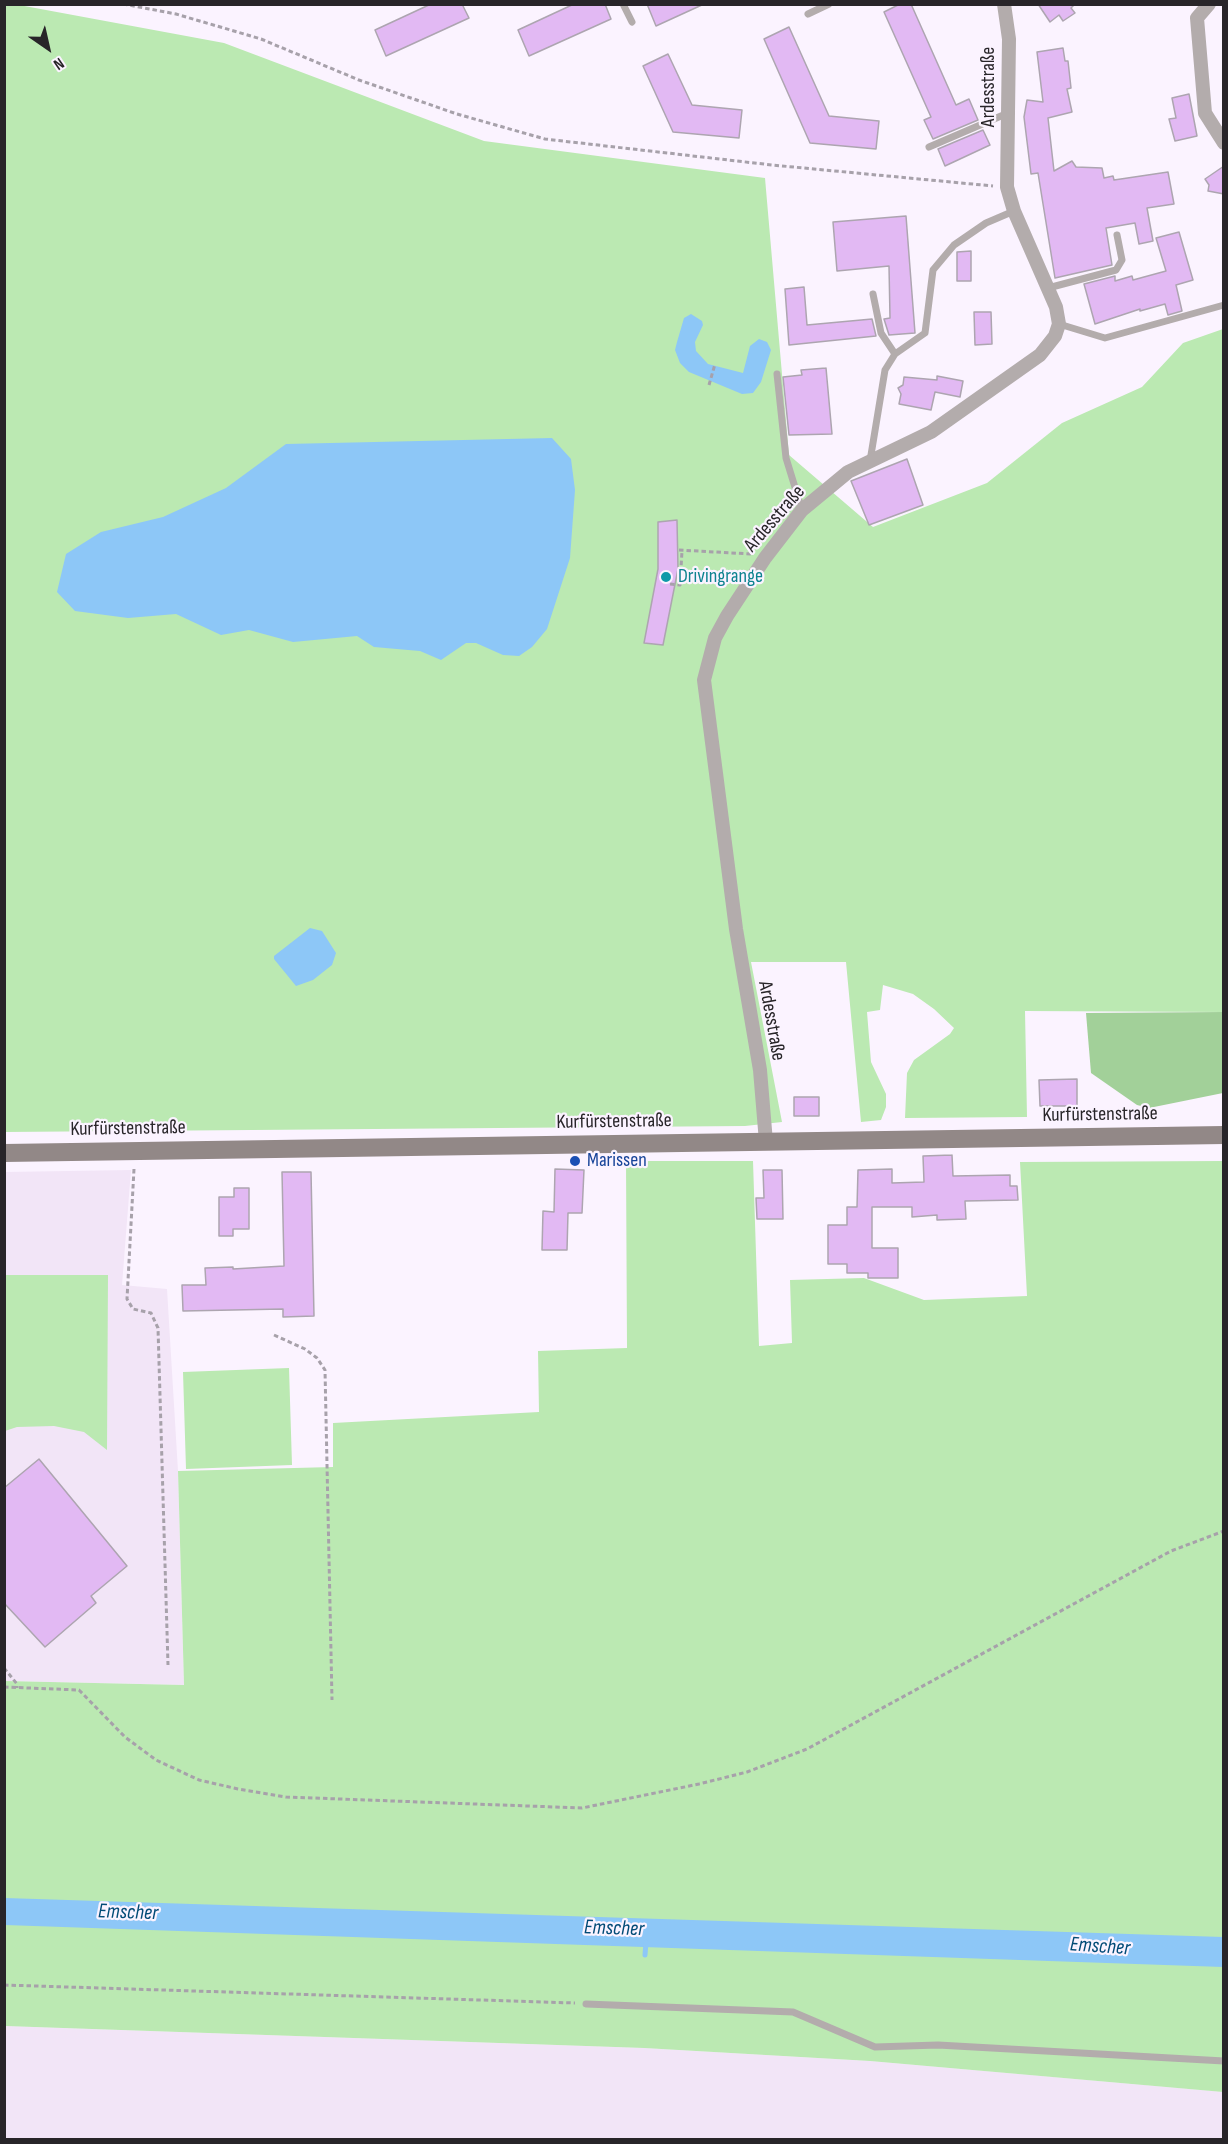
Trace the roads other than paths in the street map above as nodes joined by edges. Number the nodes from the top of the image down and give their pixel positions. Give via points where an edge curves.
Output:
1 (623, 4) edge
2 (829, 4) edge
3 (1004, 4) edge
4 (1209, 4) edge
5 (808, 14) dead end
6 (632, 22) dead end
7 (1008, 113) junction
8 (1224, 143) edge
9 (929, 147) dead end
10 (1014, 211) junction
11 (1116, 235) dead end
12 (1048, 288) junction
13 (873, 294) dead end
14 (1224, 305) edge
15 (1059, 324) junction
16 (896, 354) junction
17 (777, 374) dead end
18 (870, 461) junction
19 (802, 510) junction
20 (1224, 1135) edge
21 (766, 1142) junction
22 (4, 1153) edge
23 (586, 2004) road end
24 (1224, 2061) edge

1 - 6 lane
2 - 5 lane
3 - 7 street, Ardesstraße via 1009,39
4 - 8 street via 1197,18 1205,113
7 - 9 lane
7 - 10 street, Ardesstraße via 1007,187
10 - 12 street, Ardesstraße
10 - 16 lane via 986,223 954,245 933,270 925,333
11 - 12 lane via 1122,260 1116,270
12 - 15 street, Ardesstraße
13 - 16 lane via 880,333
14 - 15 lane via 1105,338
15 - 18 street, Ardesstraße via 1050,347 1040,355 931,432
16 - 18 lane via 885,370
17 - 19 lane via 786,458
18 - 19 street, Ardesstraße via 848,472
19 - 21 street, Ardesstraße via 765,558 716,638 704,680 736,929 760,1070
20 - 21 main road, Kurfürstenstraße
21 - 22 main road, Kurfürstenstraße
23 - 24 lane via 793,2012 875,2047 938,2045

